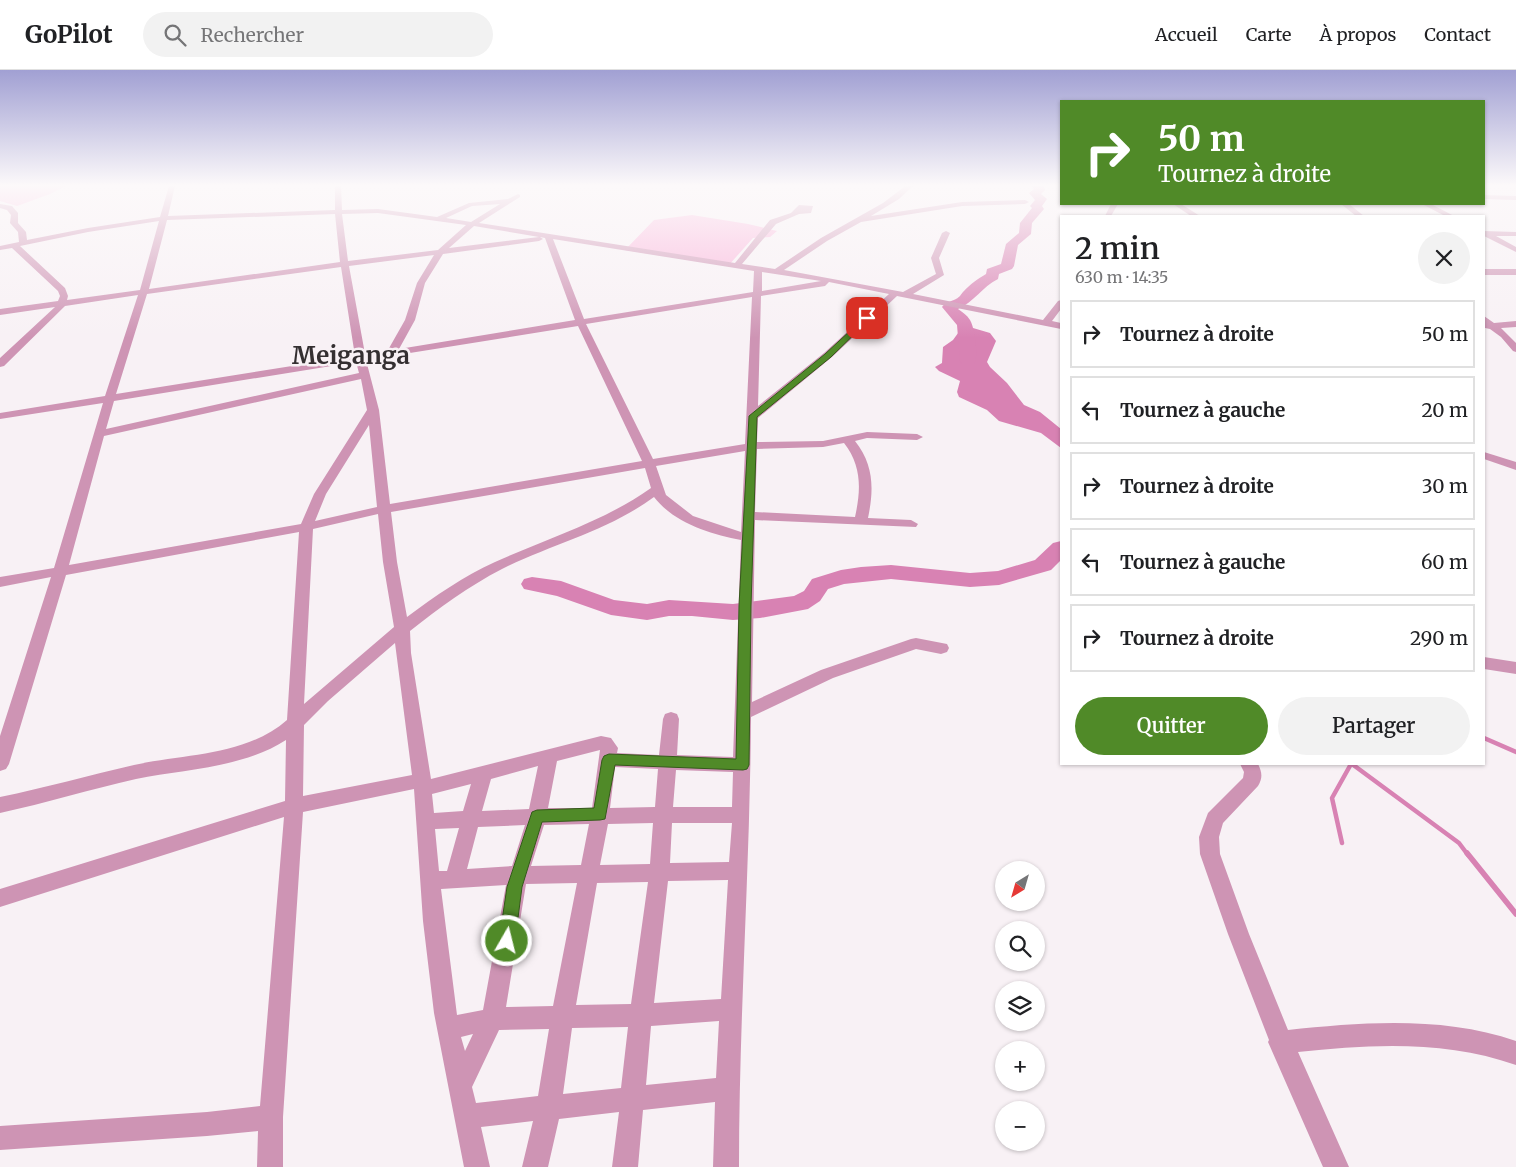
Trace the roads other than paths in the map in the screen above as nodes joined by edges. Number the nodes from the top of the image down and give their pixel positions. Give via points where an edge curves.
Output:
1 (21, 235) edge
2 (63, 235) edge
3 (160, 235) edge
4 (341, 235) edge
5 (459, 235) edge
6 (537, 235) edge
7 (762, 235) edge
8 (832, 235) edge
9 (945, 235) edge
10 (1489, 235) edge
11 (548, 237) junction
12 (18, 244) junction
13 (1512, 246) edge
14 (0, 248) edge
15 (1516, 250) edge
16 (440, 252) junction
17 (344, 264) junction
18 (737, 265) junction
19 (758, 269) junction
20 (776, 272) junction
21 (1485, 272) edge
22 (1516, 272) edge
23 (836, 281) junction
24 (144, 291) junction
25 (899, 294) junction
26 (755, 296) junction
27 (62, 302) junction
28 (1060, 304) edge
29 (0, 312) edge
30 (581, 323) junction
31 (1045, 324) junction
32 (1486, 324) edge
33 (1516, 324) edge
34 (1060, 326) edge
35 (1516, 349) edge
36 (391, 354) junction
37 (0, 364) edge
38 (363, 367) junction
39 (109, 399) junction
40 (373, 410) junction
41 (0, 416) edge
42 (753, 416) junction
43 (99, 434) junction
44 (917, 437) dead end
45 (847, 439) junction
46 (752, 446) junction
47 (1485, 455) edge
48 (649, 463) junction
49 (1516, 466) edge
50 (657, 488) junction
51 (384, 509) junction
52 (750, 516) junction
53 (860, 522) junction
54 (911, 524) dead end
55 (306, 527) junction
56 (749, 538) junction
57 (60, 572) junction
58 (0, 582) edge
59 (402, 628) junction
60 (941, 648) dead end
61 (1485, 663) edge
62 (1516, 668) edge
63 (744, 713) junction
64 (671, 719) dead end
65 (295, 724) junction
66 (549, 758) junction
67 (609, 760) junction
68 (668, 761) junction
69 (0, 764) edge
70 (743, 765) junction
71 (1250, 765) edge
72 (483, 774) junction
73 (423, 784) junction
74 (0, 805) edge
75 (294, 806) junction
76 (600, 814) junction
77 (741, 814) junction
78 (664, 815) junction
79 (537, 816) junction
80 (472, 818) junction
81 (426, 822) junction
82 (738, 871) junction
83 (660, 873) junction
84 (518, 875) junction
85 (588, 875) junction
86 (454, 880) junction
87 (430, 881) junction
88 (0, 898) edge
89 (732, 1009) junction
90 (641, 1015) junction
91 (562, 1018) junction
92 (493, 1019) junction
93 (448, 1028) junction
94 (1280, 1042) junction
95 (1516, 1053) edge
96 (460, 1086) junction
97 (727, 1089) junction
98 (631, 1098) junction
99 (549, 1107) junction
100 (466, 1116) junction
101 (271, 1117) junction
102 (0, 1138) edge
103 (270, 1167) edge
104 (477, 1167) edge
105 (535, 1167) edge
106 (625, 1167) edge
107 (726, 1167) edge
108 (1336, 1167) edge

1 - 12 street
2 - 12 street
3 - 24 street
4 - 17 street
5 - 16 street
6 - 11 street
7 - 18 street
8 - 20 street
9 - 25 street via 935,258 940,276
10 - 13 street
11 - 16 street
11 - 18 street
11 - 30 street
12 - 14 street
12 - 27 street via 62,290
13 - 15 street
16 - 17 street
16 - 36 street via 421,283 410,320
17 - 24 street
17 - 38 street
18 - 19 street
19 - 20 street
19 - 26 street
20 - 23 street
21 - 22 street
23 - 25 street
23 - 26 street
24 - 27 street
24 - 39 street
25 - 31 street
25 - 42 street
26 - 30 street
26 - 42 street
27 - 29 street
27 - 37 street
28 - 31 street
30 - 36 street
30 - 48 street
31 - 34 street
32 - 33 street
32 - 35 street via 1504,335
36 - 38 street
38 - 39 street
38 - 40 street
38 - 43 street via 279,396
39 - 41 street
39 - 43 street
40 - 51 street
40 - 55 street via 320,494
42 - 46 street
43 - 57 street
44 - 45 street via 872,435
45 - 46 street via 823,444
45 - 53 street via 859,453 866,479 866,499
46 - 48 street
46 - 52 street
47 - 49 street
48 - 50 street
48 - 51 street
50 - 56 street via 660,497 688,519
50 - 59 street via 640,503 617,516 528,551 474,578
51 - 55 street
51 - 59 street
52 - 53 street
52 - 56 street
53 - 54 street
55 - 57 street
55 - 65 street
56 - 63 street
57 - 58 street
57 - 69 street
59 - 65 street via 321,697
59 - 73 street
60 - 63 street via 916,643 827,674
61 - 62 street
63 - 70 street
64 - 68 street
65 - 74 street via 275,738 245,750
65 - 75 street
66 - 67 street via 605,743 609,748
66 - 72 street
66 - 79 street
67 - 68 street
67 - 76 street
68 - 70 street
68 - 78 street
70 - 77 street
71 - 94 street via 1252,781 1215,819 1209,837 1210,854
72 - 73 street
72 - 80 street
73 - 75 street
73 - 81 street
75 - 88 street
75 - 101 street
76 - 78 street
76 - 79 street
76 - 85 street
77 - 78 street
77 - 82 street
78 - 83 street
79 - 80 street
79 - 84 street
80 - 81 street
80 - 86 street
81 - 87 street
82 - 83 street
82 - 89 street
83 - 85 street
83 - 90 street
84 - 85 street
84 - 86 street
84 - 92 street
85 - 91 street
86 - 87 street
87 - 93 street
89 - 90 street
89 - 97 street
90 - 91 street
90 - 98 street
91 - 92 street
91 - 99 street
92 - 93 street
92 - 96 street
93 - 96 street
94 - 95 street via 1350,1035 1441,1037 1499,1045
94 - 108 street
96 - 100 street
97 - 98 street
97 - 107 street
98 - 99 street
98 - 106 street
99 - 100 street
99 - 105 street
100 - 104 street
101 - 102 street
101 - 103 street

